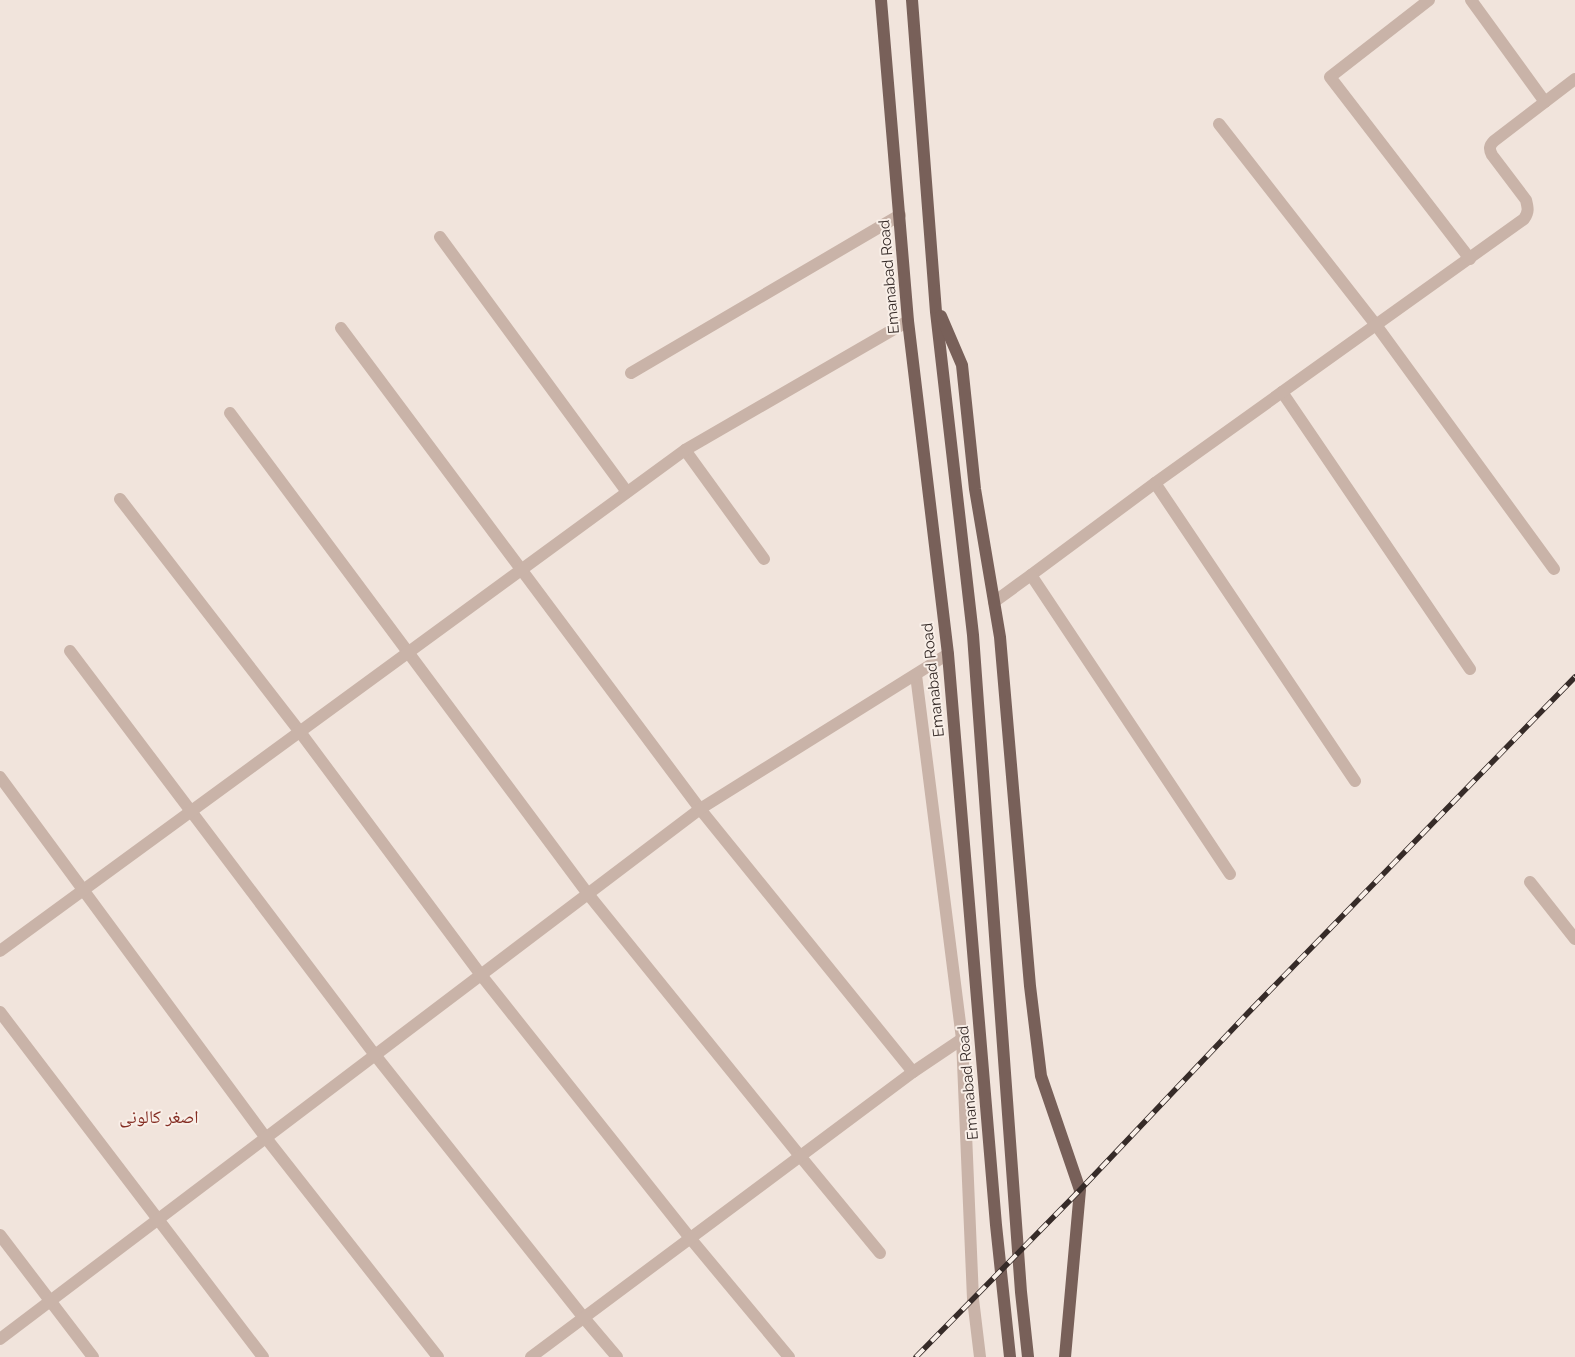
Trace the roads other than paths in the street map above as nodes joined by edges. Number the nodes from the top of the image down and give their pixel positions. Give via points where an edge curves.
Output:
1 (881, 0) edge
2 (912, 0) edge
3 (1429, 0) edge
4 (1471, 0) edge
5 (1575, 79) edge
6 (1545, 102) junction
7 (1219, 124) dead end
8 (900, 215) junction
9 (440, 238) dead end
10 (1470, 259) junction
11 (935, 302) junction
12 (908, 321) junction
13 (1376, 325) junction
14 (341, 328) dead end
15 (631, 373) dead end
16 (1282, 392) junction
17 (230, 413) dead end
18 (685, 450) junction
19 (1155, 483) junction
20 (627, 492) junction
21 (120, 499) dead end
22 (764, 559) dead end
23 (1554, 569) dead end
24 (521, 570) junction
25 (1031, 576) junction
26 (994, 602) junction
27 (70, 651) dead end
28 (408, 652) junction
29 (948, 654) junction
30 (1470, 669) dead end
31 (916, 674) junction
32 (300, 732) junction
33 (0, 777) edge
34 (1355, 781) dead end
35 (700, 809) junction
36 (191, 811) junction
37 (1230, 874) dead end
38 (1530, 882) dead end
39 (83, 890) junction
40 (588, 894) junction
41 (1575, 939) edge
42 (0, 951) edge
43 (481, 975) junction
44 (0, 1012) edge
45 (962, 1039) junction
46 (375, 1055) junction
47 (914, 1072) junction
48 (266, 1138) junction
49 (800, 1156) junction
50 (158, 1220) junction
51 (0, 1235) edge
52 (690, 1238) junction
53 (880, 1252) dead end
54 (51, 1300) junction
55 (584, 1318) junction
56 (0, 1339) edge
57 (93, 1357) edge
58 (263, 1357) edge
59 (438, 1357) edge
60 (531, 1357) edge
61 (617, 1357) edge
62 (789, 1357) edge
63 (980, 1357) edge
64 (1010, 1357) edge
65 (1028, 1357) edge
66 (1064, 1357) edge

1 - 8 main road, Emanabad Road
2 - 11 main road
3 - 10 street via 1330,77
4 - 6 street
5 - 6 street
6 - 10 street via 1490,146 1492,156 1526,200 1528,213
7 - 13 street
8 - 12 main road, Emanabad Road
8 - 15 street
9 - 20 street
10 - 13 street
11 - 26 main road via 962,365 975,489
11 - 65 main road via 973,635
12 - 18 street
12 - 29 main road, Emanabad Road
13 - 16 street
13 - 23 street
14 - 24 street
16 - 19 street
16 - 30 street
17 - 28 street
18 - 20 street
18 - 22 street
19 - 25 street
19 - 34 street
20 - 24 street
21 - 32 street
24 - 28 street
24 - 35 street
25 - 26 street
25 - 37 street
26 - 66 main road via 1000,637 1030,986 1041,1076 1080,1190
27 - 36 street
28 - 32 street
28 - 40 street
29 - 31 street
29 - 64 main road, Emanabad Road
31 - 35 street
31 - 45 street
32 - 36 street
32 - 43 street
33 - 39 street
35 - 40 street
35 - 47 street
36 - 39 street
36 - 46 street
38 - 41 street
39 - 42 street
39 - 48 street
40 - 43 street
40 - 49 street
43 - 46 street
43 - 52 street
44 - 50 street
45 - 47 street
45 - 63 street via 972,1299
46 - 48 street
46 - 55 street
47 - 49 street
48 - 50 street
48 - 59 street
49 - 52 street
49 - 53 street
50 - 54 street
50 - 58 street
51 - 54 street
52 - 55 street
52 - 62 street
54 - 56 street
54 - 57 street
55 - 60 street
55 - 61 street

